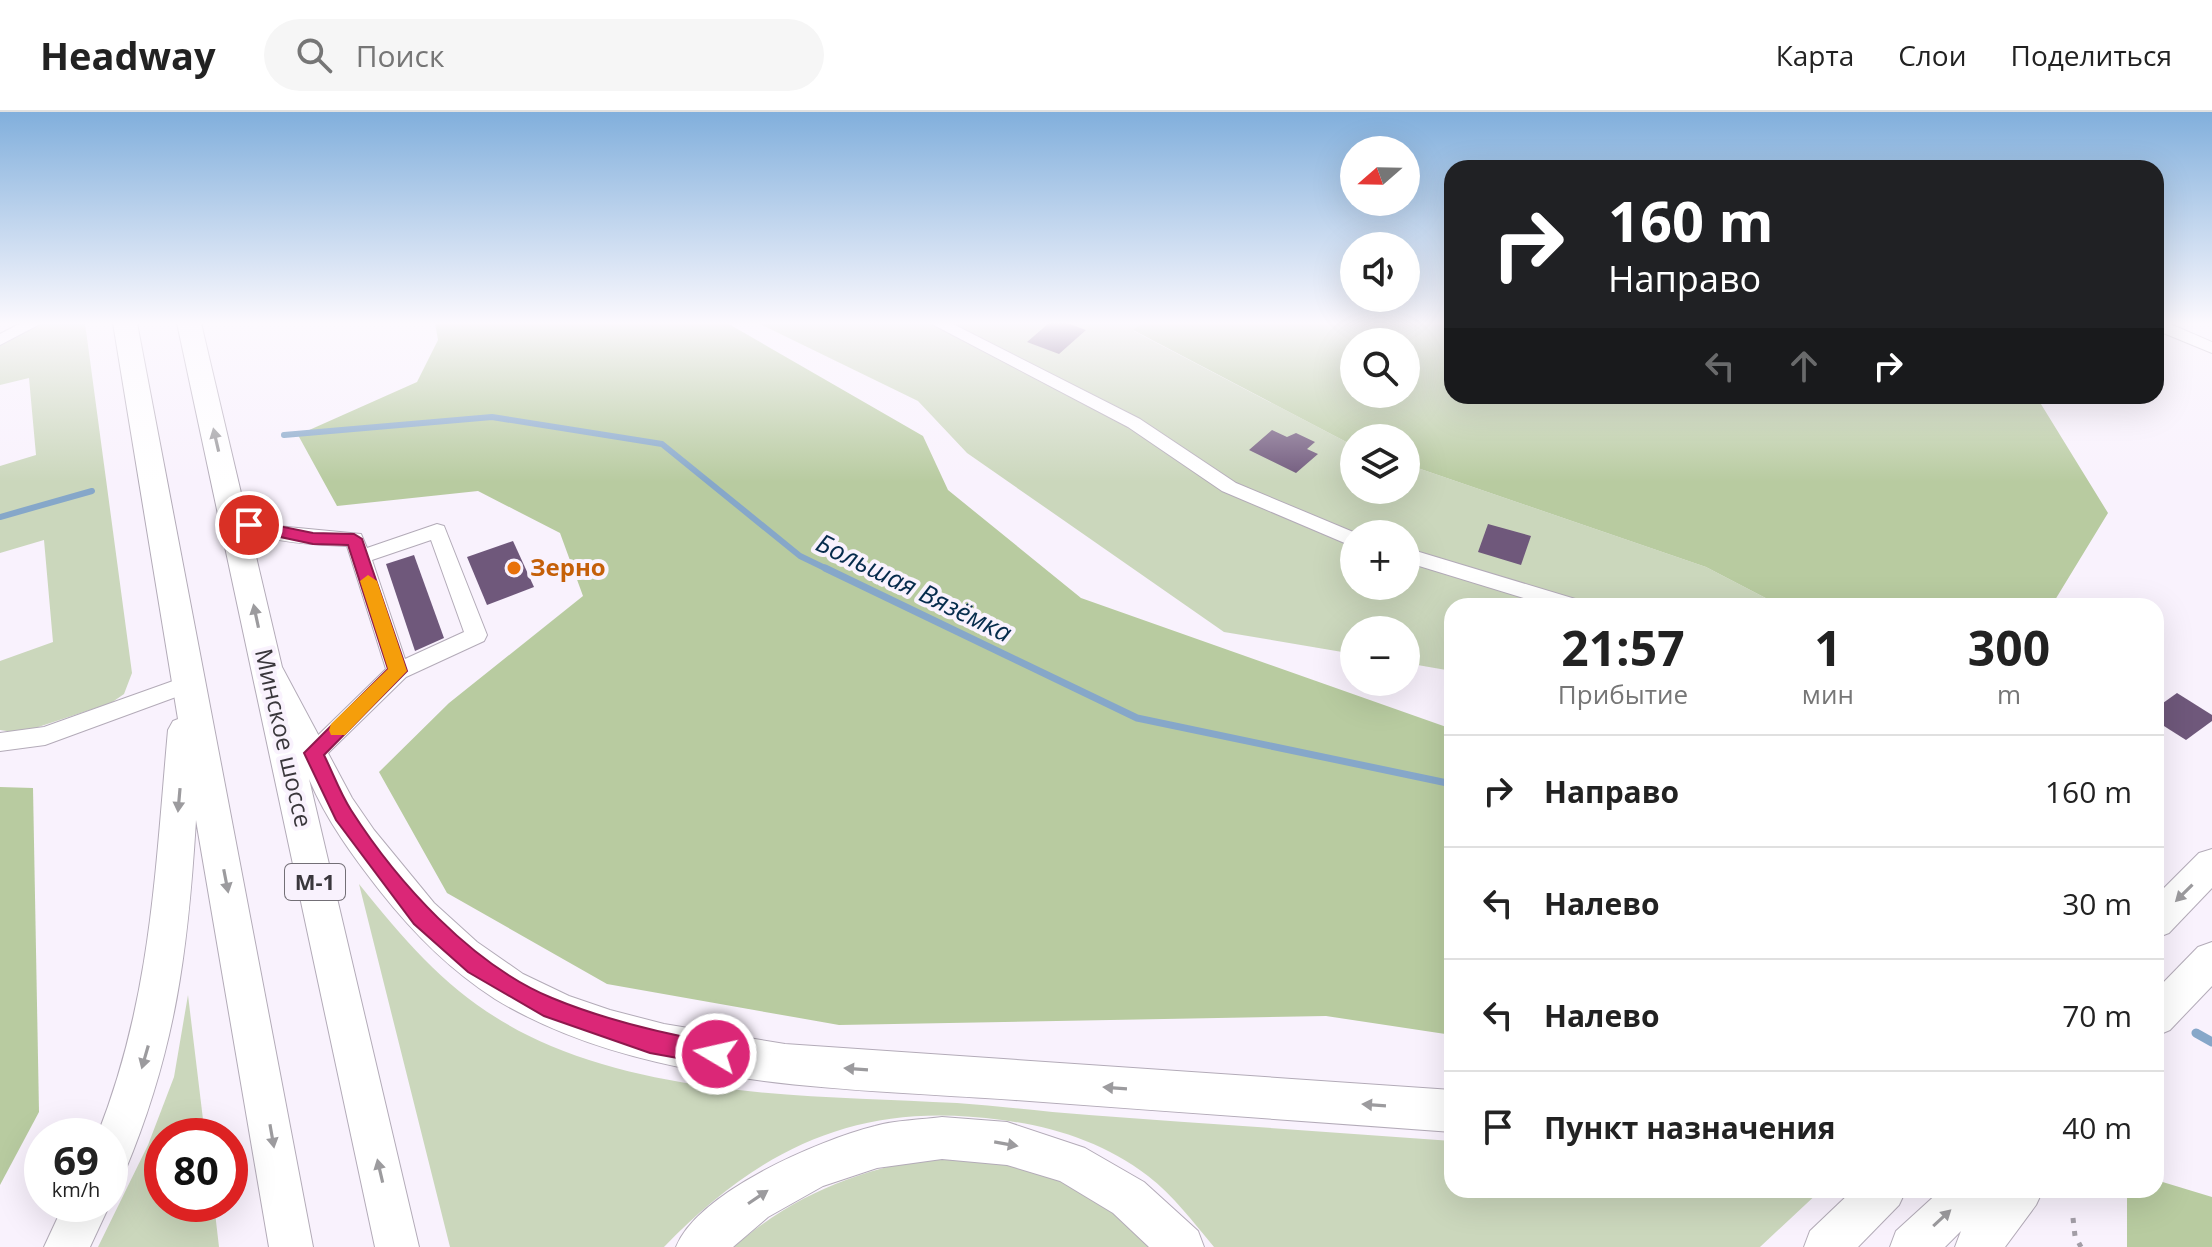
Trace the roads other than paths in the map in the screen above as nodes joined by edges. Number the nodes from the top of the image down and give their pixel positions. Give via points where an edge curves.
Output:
1 (134, 376) edge
2 (201, 376) edge
3 (1043, 376) edge
4 (234, 516) junction
5 (1340, 534) edge
6 (361, 557) junction
7 (1420, 559) edge
8 (1548, 598) edge
9 (268, 670) junction
10 (398, 671) junction
11 (188, 689) junction
12 (0, 742) edge
13 (314, 753) junction
14 (2212, 864) edge
15 (2164, 913) edge
16 (2212, 959) edge
17 (2164, 1009) edge
18 (1444, 1110) edge
19 (124, 1118) edge
20 (1876, 1198) edge
21 (1964, 1198) edge
22 (2015, 1198) edge
23 (79, 1222) edge
24 (66, 1247) edge
25 (291, 1247) edge
26 (397, 1247) edge
27 (698, 1247) edge
28 (1182, 1247) edge
29 (1826, 1247) edge
30 (1912, 1247) edge
31 (1977, 1247) edge

1 - 11 highway
4 -> 2 highway, Минское шоссе / М-1
3 - 5 street via 1134,423 1229,487
4 - 6 street via 249,525 313,539 354,539
9 -> 4 highway, Минское шоссе / М-1
6 - 10 street
6 - 10 street via 437,531 476,635
7 - 8 street
9 - 13 highway
26 -> 9 highway, Минское шоссе / М-1
10 - 13 street
11 - 12 street via 45,736
11 -> 19 highway via 157,1006
11 -> 25 highway
18 -> 13 highway via 785,1064 685,1050 596,1026 516,992 421,918 343,814
14 -> 15 highway
16 - 17 highway
20 - 29 highway
30 -> 21 highway
22 - 31 highway
23 - 24 highway
27 -> 28 highway via 741,1209 825,1160 886,1144 953,1139 1027,1148 1091,1173 1130,1196

